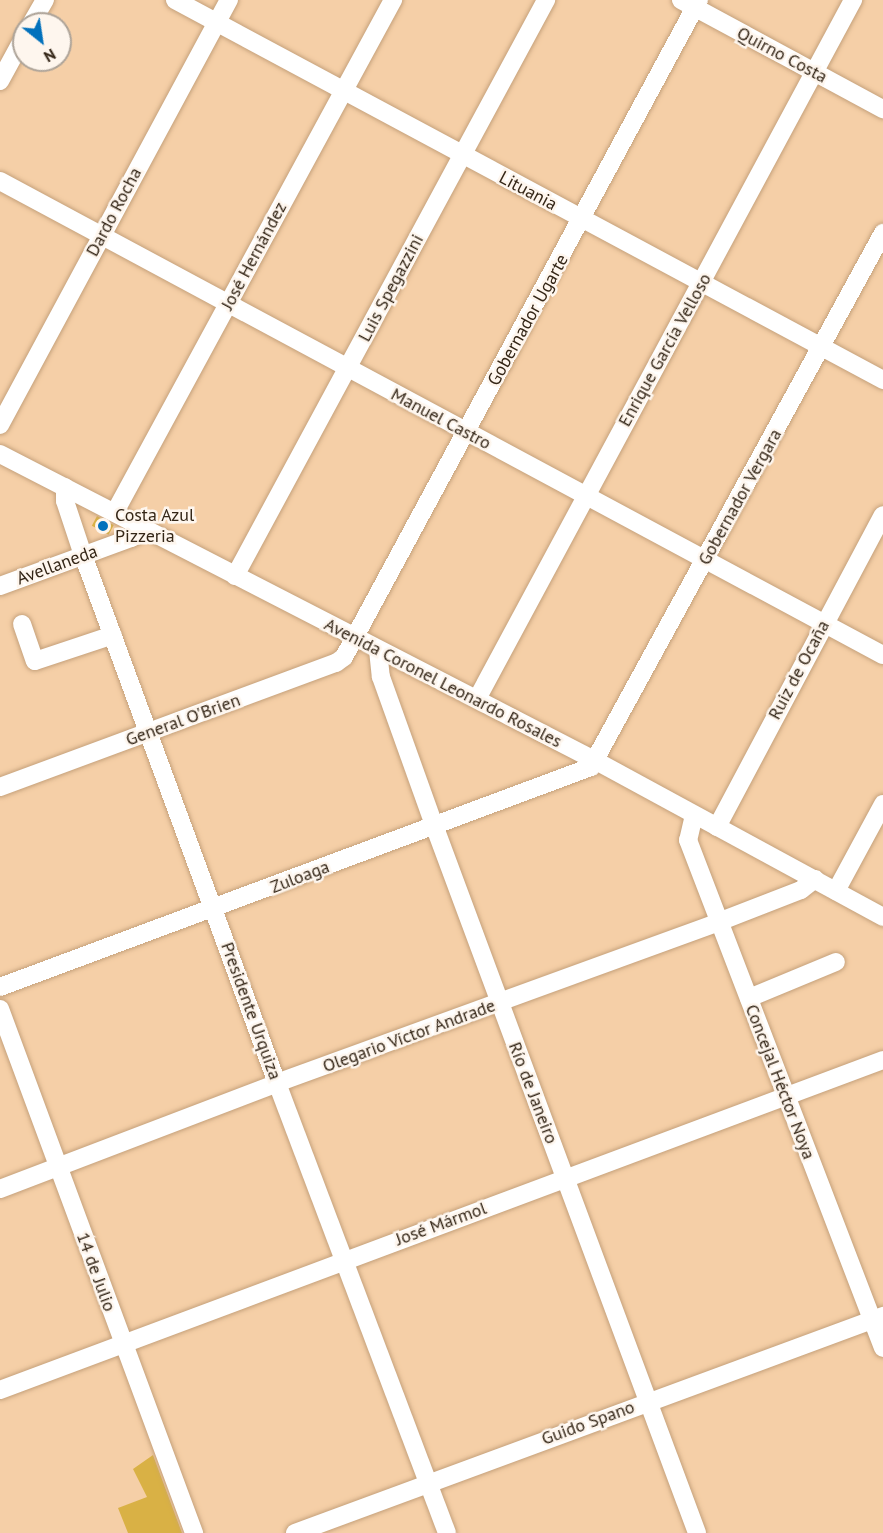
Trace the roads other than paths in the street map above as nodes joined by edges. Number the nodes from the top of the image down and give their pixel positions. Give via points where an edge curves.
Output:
1 (175, 0) edge
2 (229, 0) edge
3 (393, 0) edge
4 (546, 0) edge
5 (853, 0) edge
6 (691, 2) edge
7 (217, 22) junction
8 (12, 59) edge
9 (814, 72) junction
10 (0, 81) edge
11 (341, 91) junction
12 (883, 109) edge
13 (462, 155) junction
14 (0, 181) edge
15 (582, 220) junction
16 (883, 233) edge
17 (101, 236) junction
18 (702, 283) junction
19 (228, 304) junction
20 (822, 347) junction
21 (348, 368) junction
22 (883, 380) edge
23 (0, 425) edge
24 (466, 432) junction
25 (0, 454) edge
26 (65, 487) junction
27 (585, 496) junction
28 (115, 512) junction
29 (883, 515) edge
30 (146, 529) junction
31 (83, 555) junction
32 (705, 560) junction
33 (235, 576) junction
34 (0, 586) edge
35 (22, 624) dead end
36 (823, 624) junction
37 (113, 635) junction
38 (356, 639) junction
39 (378, 650) junction
40 (883, 655) edge
41 (477, 699) junction
42 (149, 733) junction
43 (596, 761) junction
44 (0, 787) edge
45 (883, 804) edge
46 (694, 815) junction
47 (434, 825) junction
48 (717, 826) junction
49 (815, 879) junction
50 (836, 891) junction
51 (214, 909) junction
52 (883, 917) edge
53 (721, 921) junction
54 (836, 962) dead end
55 (0, 987) edge
56 (749, 998) junction
57 (499, 1004) junction
58 (0, 1009) edge
59 (883, 1060) edge
60 (277, 1083) junction
61 (784, 1097) junction
62 (58, 1167) junction
63 (565, 1178) junction
64 (0, 1189) edge
65 (343, 1260) junction
66 (878, 1318) edge
67 (122, 1343) junction
68 (883, 1348) edge
69 (0, 1390) edge
70 (648, 1402) junction
71 (428, 1482) junction
72 (194, 1533) edge
73 (295, 1533) edge
74 (447, 1533) edge
75 (697, 1533) edge

1 - 7 street, Lituania
2 - 7 street, Dardo Rocha
3 - 11 street, José Hernández
4 - 13 street, Luis Spegazzini
5 - 9 street, Enrique García Velloso
6 - 9 street, Quirno Costa
6 - 15 street, Gobernador Ugarte
7 - 11 street, Lituania
7 - 17 street, Dardo Rocha
8 - 10 street
9 - 12 street, Quirno Costa
9 - 18 street, Enrique García Velloso
11 - 13 street, Lituania
11 - 19 street, José Hernández
13 - 15 street, Lituania
13 - 21 street, Luis Spegazzini
14 - 17 street, Manuel Castro
15 - 18 street, Lituania
15 - 24 street, Gobernador Ugarte
16 - 20 street, Gobernador Vergara
17 - 19 street, Manuel Castro
17 - 23 street, Dardo Rocha
18 - 20 street, Lituania
18 - 27 street, Enrique García Velloso
19 - 21 street, Manuel Castro
19 - 28 street, José Hernández
20 - 22 street, Lituania
20 - 32 street, Gobernador Vergara
21 - 24 street, Manuel Castro
21 - 33 street, Luis Spegazzini
24 - 27 street, Manuel Castro
24 - 38 street, Gobernador Ugarte
25 - 26 street, Avenida Coronel Leonardo Rosales
26 - 28 street, Avenida Coronel Leonardo Rosales
26 - 31 street, Presidente Urquiza via 65,501
27 - 32 street, Manuel Castro
27 - 41 street, Enrique García Velloso
28 - 30 street, Avenida Coronel Leonardo Rosales
29 - 36 street, Ruiz de Ocaña
30 - 31 street, Avellaneda
30 - 33 street, Avenida Coronel Leonardo Rosales
31 - 34 street, Avellaneda
31 - 37 street, Presidente Urquiza
32 - 36 street, Manuel Castro
32 - 43 street, Gobernador Vergara
33 - 38 street, Avenida Coronel Leonardo Rosales
35 - 37 street via 35,661
36 - 40 street, Manuel Castro
36 - 48 street, Ruiz de Ocaña
37 - 42 street, Presidente Urquiza
38 - 39 street, Avenida Coronel Leonardo Rosales
38 - 42 street, General O'Brien via 336,663
39 - 41 street, Avenida Coronel Leonardo Rosales
39 - 47 street, Río de Janeiro via 381,677
41 - 43 street, Avenida Coronel Leonardo Rosales
42 - 44 street, General O'Brien
42 - 51 street, Presidente Urquiza
43 - 46 street, Avenida Coronel Leonardo Rosales
43 - 47 street, Zuloaga via 584,772
45 - 50 street
46 - 48 street, Avenida Coronel Leonardo Rosales
46 - 53 street, Concejal Héctor Noya via 688,840
47 - 51 street, Zuloaga
47 - 57 street, Río de Janeiro
48 - 49 street, Avenida Coronel Leonardo Rosales
49 - 50 street, Avenida Coronel Leonardo Rosales
49 - 53 street, Olegario Víctor Andrade via 801,890
50 - 52 street, Avenida Coronel Leonardo Rosales
51 - 55 street, Zuloaga
51 - 60 street, Presidente Urquiza
53 - 56 street, Concejal Héctor Noya
53 - 57 street, Olegario Víctor Andrade
54 - 56 street
56 - 61 street, Concejal Héctor Noya
57 - 60 street, Olegario Víctor Andrade
57 - 63 street, Río de Janeiro
58 - 62 street, 14 de Julio
59 - 61 street, José Mármol
60 - 62 street, Olegario Víctor Andrade
60 - 65 street, Presidente Urquiza
61 - 63 street, José Mármol
61 - 66 street, Concejal Héctor Noya
62 - 64 street, Olegario Víctor Andrade
62 - 67 street, 14 de Julio
63 - 65 street, José Mármol
63 - 70 street, Río de Janeiro
65 - 67 street, José Mármol
65 - 71 street, Presidente Urquiza
66 - 68 street, Concejal Héctor Noya
66 - 70 street, Guido Spano
67 - 69 street, José Mármol
67 - 72 street, 14 de Julio
70 - 71 street, Guido Spano
70 - 75 street, Río de Janeiro
71 - 73 street, Guido Spano
71 - 74 street, Presidente Urquiza

